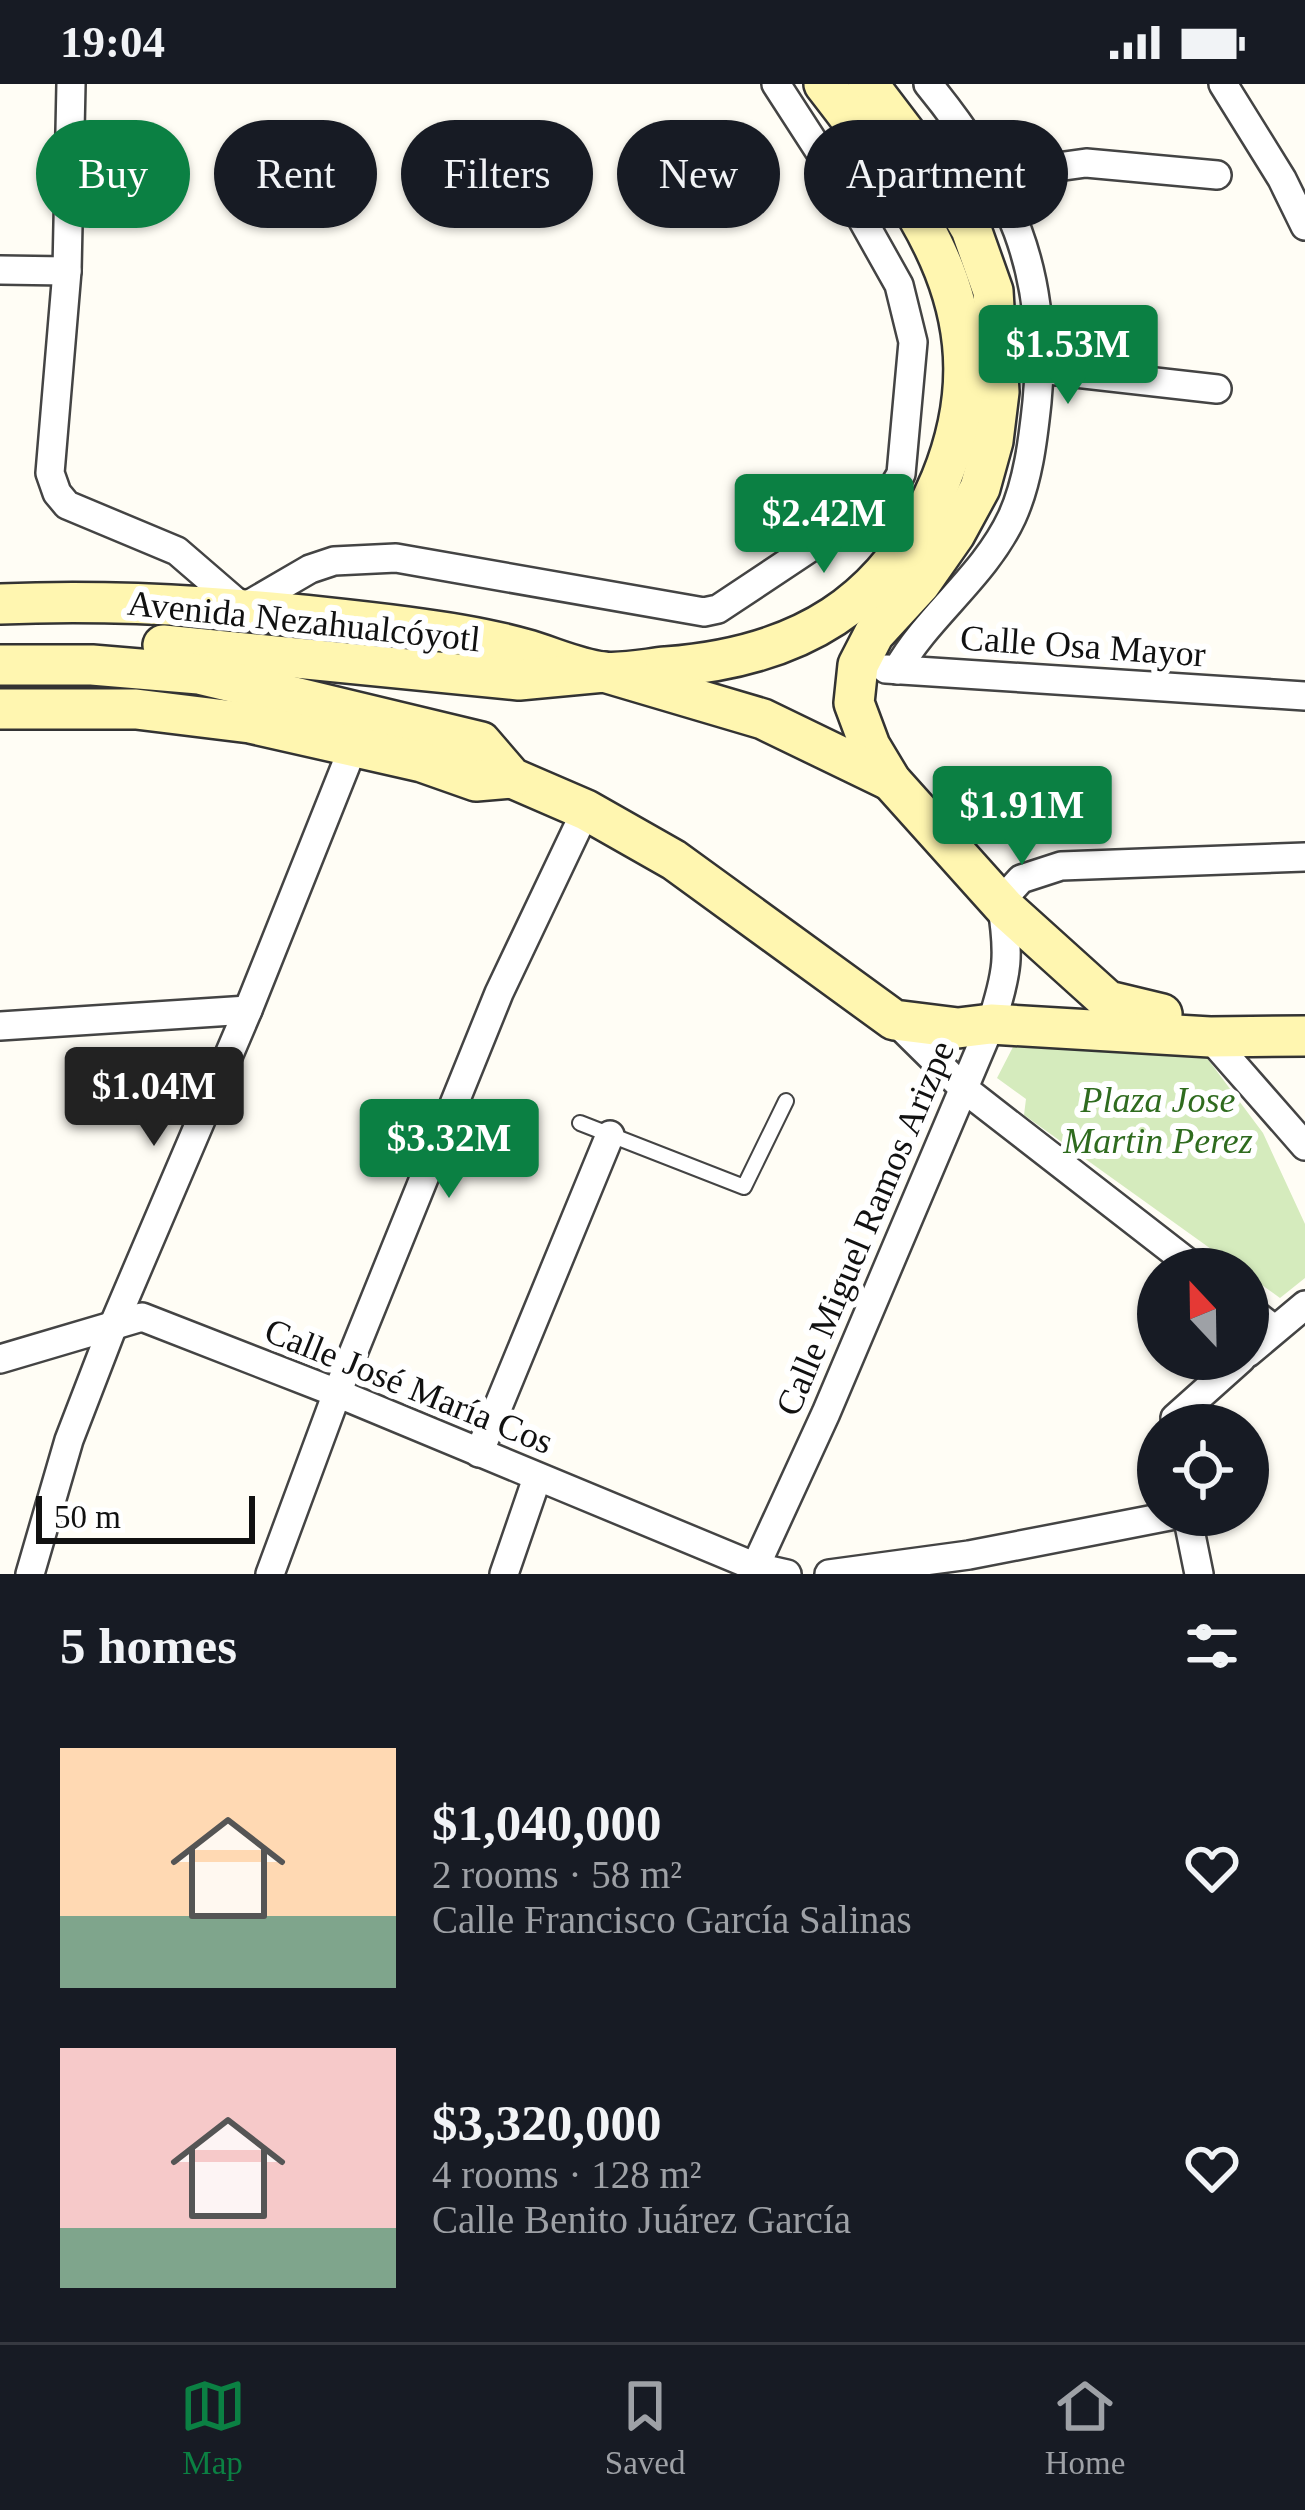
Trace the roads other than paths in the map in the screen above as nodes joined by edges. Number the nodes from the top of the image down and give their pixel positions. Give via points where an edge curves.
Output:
1 (71, 84) edge
2 (776, 84) edge
3 (824, 84) edge
4 (868, 84) edge
5 (1223, 84) edge
6 (939, 86) edge
7 (851, 120) edge
8 (957, 120) edge
9 (804, 127) edge
10 (1068, 166) edge
11 (1294, 171) edge
12 (1217, 176) dead end
13 (1305, 226) edge
14 (867, 228) edge
15 (927, 228) edge
16 (1016, 228) edge
17 (0, 270) edge
18 (68, 271) junction
19 (1040, 369) junction
20 (1216, 388) dead end
21 (0, 604) edge
22 (243, 608) junction
23 (0, 640) edge
24 (0, 664) edge
25 (877, 668) junction
26 (604, 672) junction
27 (1305, 696) edge
28 (0, 709) edge
29 (354, 745) junction
30 (512, 778) junction
31 (891, 781) junction
32 (586, 810) junction
33 (1305, 857) edge
34 (1001, 902) junction
35 (248, 1010) junction
36 (1305, 1019) edge
37 (894, 1020) junction
38 (991, 1024) junction
39 (0, 1026) edge
40 (1202, 1028) junction
41 (1305, 1036) edge
42 (963, 1088) junction
43 (786, 1101) dead end
44 (580, 1123) dead end
45 (610, 1135) junction
46 (1305, 1146) edge
47 (1169, 1248) edge
48 (1305, 1305) edge
49 (112, 1326) junction
50 (1269, 1326) edge
51 (1274, 1330) junction
52 (1269, 1334) edge
53 (0, 1359) edge
54 (1218, 1380) edge
55 (337, 1393) junction
56 (1191, 1404) edge
57 (479, 1453) junction
58 (538, 1478) junction
59 (1137, 1524) edge
60 (1191, 1536) edge
61 (970, 1564) edge
62 (754, 1570) edge
63 (31, 1574) edge
64 (270, 1574) edge
65 (504, 1574) edge
66 (787, 1574) edge
67 (829, 1574) edge
68 (1199, 1574) edge

1 - 18 street
2 - 9 street
3 - 7 main road
4 - 25 main road via 971,229 993,290 999,392 980,488 920,584 874,634
5 - 11 street
6 - 8 street
10 - 12 street
11 - 13 street
14 - 22 street via 899,286 913,342 901,474 887,496 718,609 396,558 322,565
15 - 26 main road via 948,277 962,352 959,419 946,465 888,567 810,633 761,653
16 - 19 street via 1037,294
17 - 18 street
18 - 22 street via 50,473 57,494 177,551
19 - 20 street
19 - 25 street via 1011,519 964,590 905,655
21 - 22 main road, Avenida Nezahualcóyotl
22 - 26 main road, Avenida Nezahualcóyotl via 443,631
23 - 26 main road, Avenida Nezahualcóyotl via 187,646 519,680
24 - 30 main road, Avenida Nezahualcóyotl via 199,674 481,742
25 - 27 street, Calle Osa Mayor
25 - 31 main road via 854,703
26 - 31 main road, Avenida Nezahualcóyotl via 763,719
28 - 29 main road, Avenida Nezahualcóyotl via 136,710
29 - 30 main road, Avenida Nezahualcóyotl via 476,781
29 - 35 street
30 - 32 main road, Avenida Nezahualcóyotl
31 - 34 main road
32 - 37 main road, Avenida Nezahualcóyotl via 674,860
32 - 55 street via 499,993
33 - 34 street via 1061,866 1021,879
34 - 38 street, Calle Miguel Ramos Arizpe via 1007,975
34 - 40 main road via 1108,1000
35 - 39 street
35 - 49 street
36 - 40 main road
37 - 38 main road
37 - 42 street
38 - 40 main road
38 - 42 street, Calle Miguel Ramos Arizpe
40 - 41 main road
40 - 46 street
42 - 47 street
42 - 62 street, Calle Miguel Ramos Arizpe
43 - 45 lane via 744,1187
44 - 45 lane
45 - 57 street
48 - 51 street
49 - 53 street, Calle José María Cos
49 - 55 street, Calle José María Cos via 142,1318
49 - 63 street
50 - 51 street
51 - 52 street
54 - 56 street
55 - 57 street, Calle José María Cos
55 - 64 street
57 - 58 street, Calle José María Cos
58 - 62 street, Calle José María Cos
58 - 65 street
59 - 61 street
60 - 68 street
61 - 67 street
62 - 66 street, Calle José María Cos

